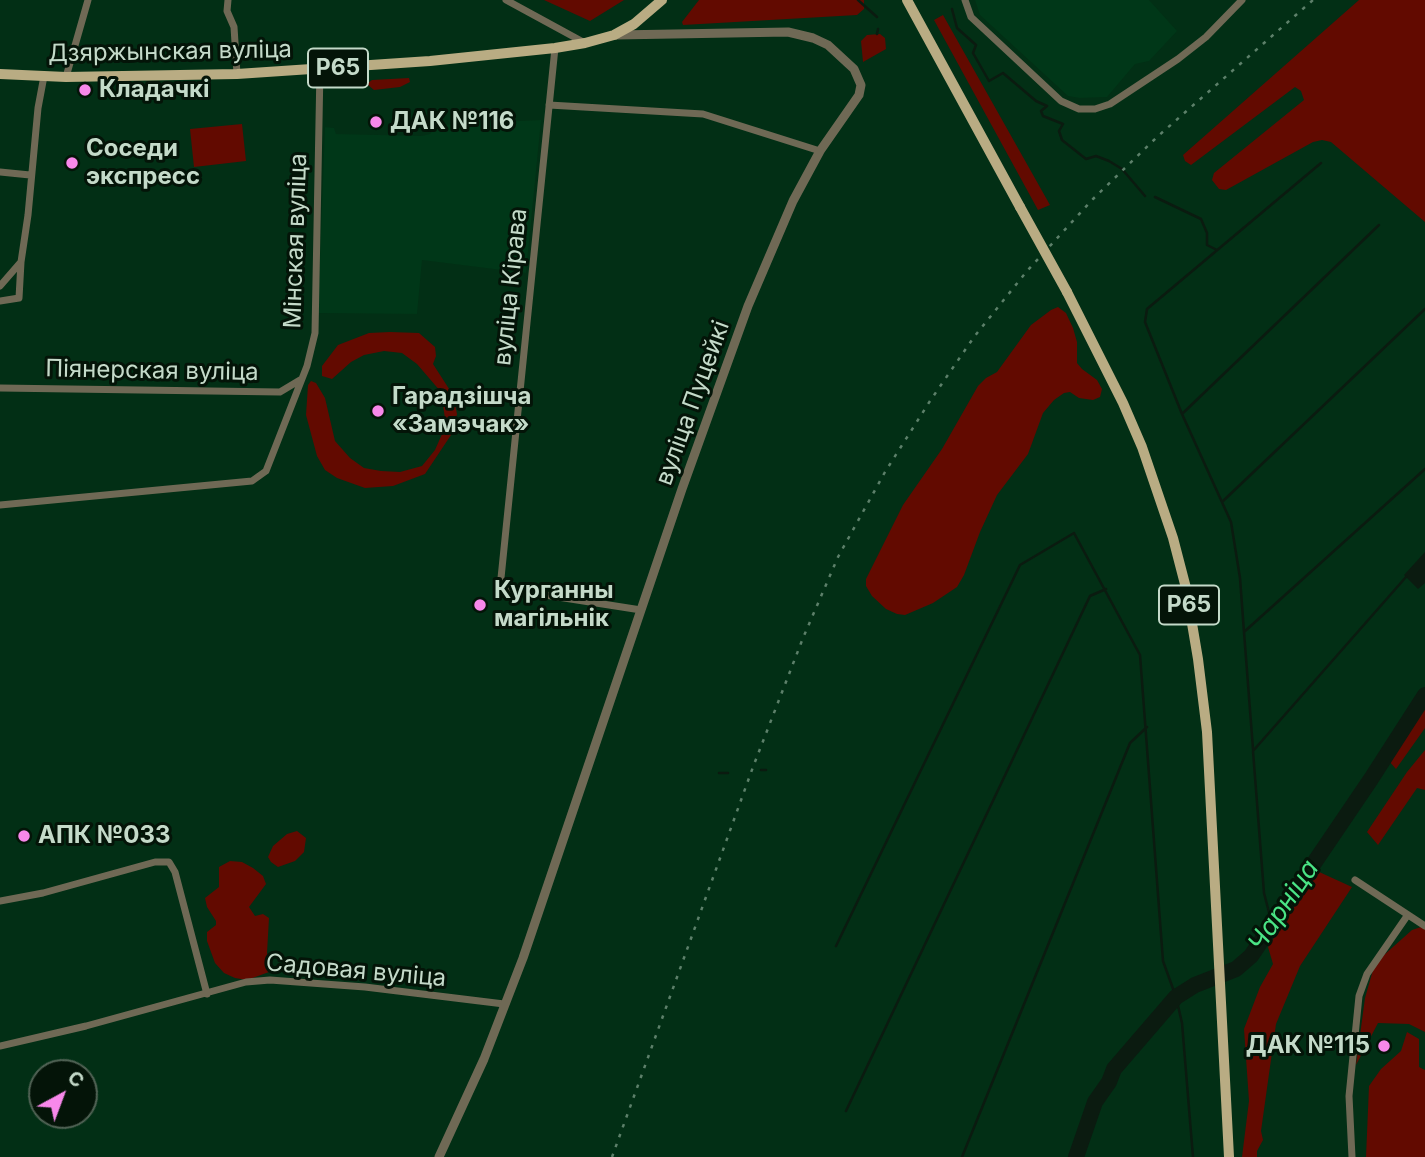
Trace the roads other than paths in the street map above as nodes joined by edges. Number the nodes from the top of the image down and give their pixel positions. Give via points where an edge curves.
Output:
1 (88, 0) edge
2 (228, 0) edge
3 (506, 0) edge
4 (662, 0) edge
5 (907, 0) edge
6 (965, 0) edge
7 (1242, 0) edge
8 (614, 35) junction
9 (585, 43) junction
10 (555, 48) junction
11 (320, 69) junction
12 (0, 74) edge
13 (237, 74) junction
14 (44, 76) junction
15 (66, 77) junction
16 (549, 105) junction
17 (820, 150) junction
18 (0, 172) edge
19 (30, 175) junction
20 (21, 262) junction
21 (0, 286) edge
22 (0, 301) edge
23 (300, 380) junction
24 (0, 388) edge
25 (0, 505) edge
26 (641, 610) junction
27 (1355, 880) dead end
28 (0, 901) edge
29 (1407, 916) junction
30 (1425, 926) edge
31 (207, 994) junction
32 (504, 1004) junction
33 (0, 1046) edge
34 (439, 1157) edge
35 (1229, 1157) edge
36 (1352, 1157) edge

1 - 15 street
2 - 13 street
3 - 9 street
4 - 8 main road, Дзяржынская вуліца / Р65
5 - 35 main road, Р65, bridge via 1123,403 1174,538 1207,732
6 - 7 street via 971,17 1061,101 1079,109 1095,109 1122,97 1206,37
8 - 9 main road, Дзяржынская вуліца / Р65
8 - 17 street, вуліца Пуцейкі via 788,32 828,45 854,69 861,85 859,95
9 - 10 main road, Дзяржынская вуліца / Р65
10 - 11 main road, Дзяржынская вуліца / Р65
10 - 16 street, вуліца Кірава
11 - 13 main road, Дзяржынская вуліца / Р65
11 - 23 street, Мінская вуліца via 315,333
12 - 14 main road, Дзяржынская вуліца / Р65
13 - 15 main road, Дзяржынская вуліца / Р65
14 - 15 main road, Дзяржынская вуліца / Р65
14 - 19 street
16 - 17 street via 703,114
16 - 26 street, вуліца Кірава via 501,578 513,590
17 - 26 street, вуліца Пуцейкі via 748,306
18 - 19 street
19 - 20 street
20 - 21 street
20 - 22 street via 19,298
23 - 24 street, Піянерская вуліца via 280,392
23 - 25 street, Мінская вуліца via 267,471 252,481
26 - 32 street, вуліца Пуцейкі
27 - 29 street
28 - 31 street via 169,862
29 - 30 street
29 - 36 street via 1367,974 1359,996 1349,1096
31 - 32 street, Садовая вуліца via 246,982 270,981
31 - 33 street, Садовая вуліца
32 - 34 street, вуліца Пуцейкі

